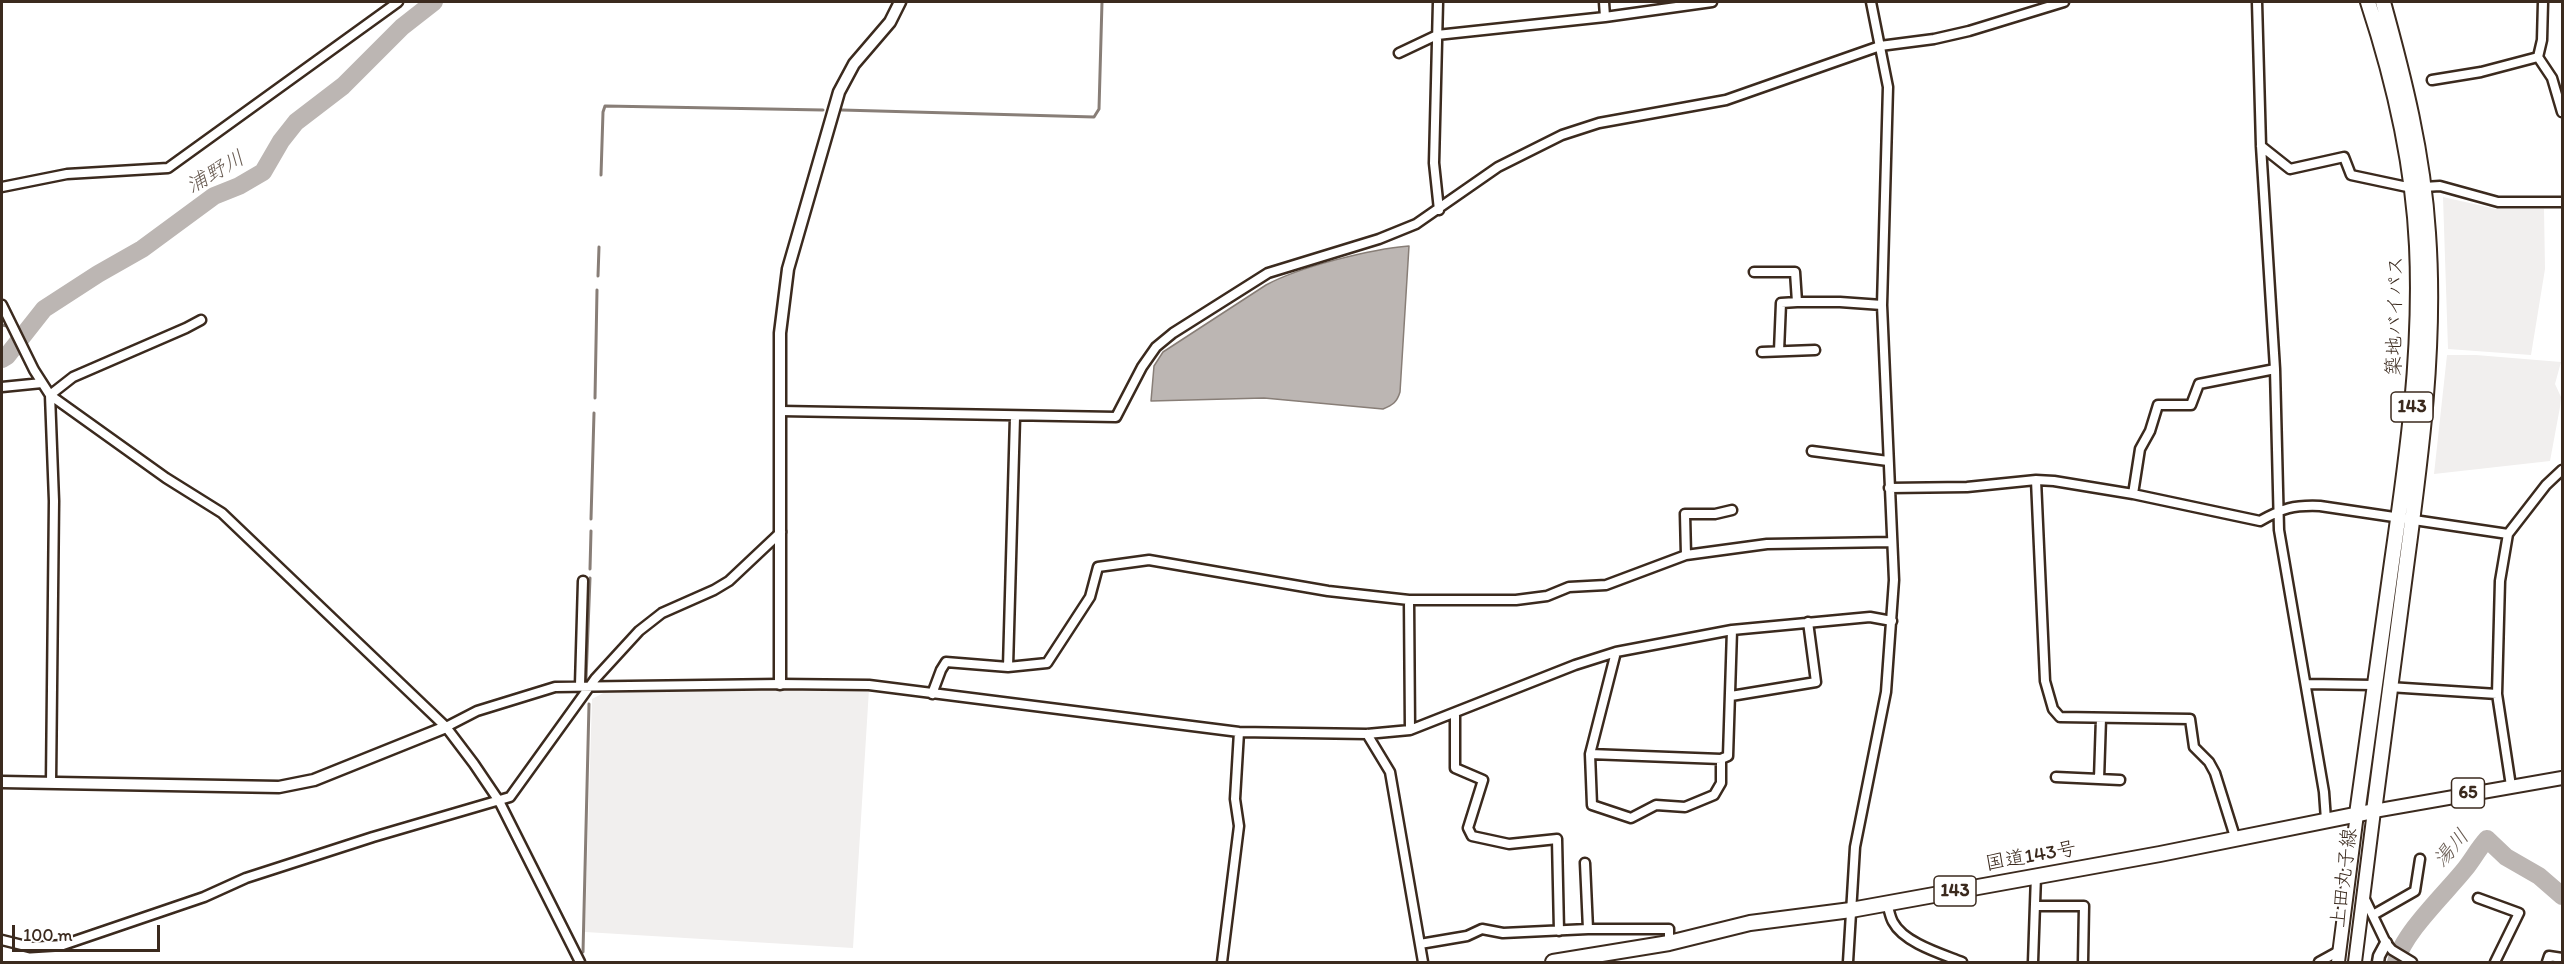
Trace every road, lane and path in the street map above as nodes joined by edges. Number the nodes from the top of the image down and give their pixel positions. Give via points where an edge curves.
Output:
1 (398, 2) edge
2 (900, 2) edge
3 (1438, 2) edge
4 (1604, 2) edge
5 (1712, 2) edge
6 (1871, 2) edge
7 (2064, 2) edge
8 (2257, 2) edge
9 (2368, 2) edge
10 (2383, 2) edge
11 (2542, 2) edge
12 (1605, 16) junction
13 (1437, 34) junction
14 (1880, 46) junction
15 (1399, 53) dead end
16 (2538, 57) junction
17 (2432, 80) dead end
18 (2562, 112) edge
19 (2261, 146) junction
20 (2, 187) edge
21 (2418, 188) junction
22 (2562, 202) edge
23 (1438, 210) junction
24 (1754, 272) dead end
25 (1797, 302) junction
26 (1882, 305) junction
27 (3, 308) edge
28 (201, 320) dead end
29 (1815, 350) dead end
30 (1779, 351) junction
31 (1762, 352) dead end
32 (2275, 369) junction
33 (42, 383) junction
34 (2, 387) edge
35 (50, 395) junction
36 (781, 411) junction
37 (1014, 417) junction
38 (1812, 451) dead end
39 (1888, 461) junction
40 (2562, 470) edge
41 (2036, 480) junction
42 (1889, 488) junction
43 (2133, 494) junction
44 (1732, 510) dead end
45 (2279, 510) junction
46 (2398, 519) junction
47 (2412, 521) junction
48 (781, 532) junction
49 (2508, 534) junction
50 (1892, 542) junction
51 (1686, 555) junction
52 (583, 581) dead end
53 (1409, 600) junction
54 (1892, 621) junction
55 (1808, 622) junction
56 (1732, 630) junction
57 (1616, 652) junction
58 (1008, 667) junction
59 (780, 684) junction
60 (2306, 684) junction
61 (580, 685) junction
62 (590, 685) junction
63 (2374, 685) junction
64 (2390, 687) junction
65 (932, 694) junction
66 (2497, 694) junction
67 (1731, 696) junction
68 (1455, 713) junction
69 (2101, 718) junction
70 (446, 727) junction
71 (1410, 730) junction
72 (1239, 732) junction
73 (1367, 734) junction
74 (1590, 754) junction
75 (1721, 759) junction
76 (2056, 777) dead end
77 (2562, 778) edge
78 (2098, 779) junction
79 (2120, 780) dead end
80 (2, 782) edge
81 (51, 782) junction
82 (2511, 786) junction
83 (499, 801) junction
84 (2374, 811) junction
85 (2357, 814) junction
86 (2326, 820) junction
87 (2236, 840) junction
88 (2420, 859) dead end
89 (1585, 863) dead end
90 (2036, 875) junction
91 (2362, 895) junction
92 (2478, 898) dead end
93 (1887, 904) junction
94 (2036, 906) junction
95 (1851, 910) junction
96 (2373, 915) junction
97 (1588, 929) junction
98 (1559, 931) junction
99 (2, 940) edge
100 (1669, 943) junction
101 (1420, 944) junction
102 (2389, 947) junction
103 (2338, 957) edge
104 (2562, 958) edge
105 (2408, 960) edge
106 (579, 963) edge
107 (1222, 963) edge
108 (1423, 963) edge
109 (1553, 963) edge
110 (1848, 963) edge
111 (1962, 963) edge
112 (2033, 963) edge
113 (2083, 963) edge
114 (2319, 963) edge
115 (2355, 963) edge
116 (2378, 963) edge
117 (2495, 963) edge
118 (2547, 963) edge

1 - 20 street via 168,168 67,174
2 - 36 street via 884,32 854,64 833,106 788,269 780,333
3 - 13 street
4 - 12 street
5 - 12 street
6 - 14 street
7 - 14 street via 1969,31
8 - 19 street
9 - 21 highway, 築地バイパス / 143
10 - 21 highway, 築地バイパス / 143 via 2405,79
11 - 16 street
12 - 13 street
13 - 15 street
13 - 23 street via 1434,163
14 - 23 street via 1726,100 1599,123 1562,135 1498,167
14 - 26 street via 1888,87
16 - 17 street
16 - 18 street via 2552,78
19 - 21 street via 2290,169 2344,157 2350,175
19 - 32 street
21 - 22 street via 2440,186 2498,202
21 - 46 highway, 築地バイパス / 143 via 2417,339
21 - 47 highway, 築地バイパス / 143 via 2429,234 2431,332
23 - 37 street via 1379,239 1268,273 1173,333 1156,347 1142,367 1116,417
24 - 25 street via 1795,272
25 - 26 street
25 - 30 street via 1781,303
26 - 39 street
27 - 33 street
28 - 35 street via 73,377
29 - 30 street
30 - 31 street
32 - 43 street via 2199,384 2191,405 2157,405 2140,449
32 - 45 street
33 - 34 street
33 - 35 street
35 - 70 street via 222,513
35 - 81 street via 54,501
36 - 37 street
36 - 48 street
37 - 58 street
38 - 39 street
39 - 42 street
40 - 49 street
41 - 42 street via 1967,487
41 - 43 street
41 - 69 street via 2045,681 2053,709 2060,717
42 - 50 street
43 - 45 street via 2260,521
44 - 51 street via 1685,514
45 - 46 street via 2320,506
45 - 60 street via 2279,530
46 - 47 street
46 - 63 highway, 築地バイパス / 143
47 - 49 street
47 - 64 highway, 築地バイパス / 143
48 - 59 street
48 - 62 street via 729,581 650,622
49 - 66 street via 2500,581
50 - 51 street via 1767,544
50 - 54 street
51 - 53 street via 1606,585 1569,586 1547,596 1516,600
52 - 61 street
53 - 58 street via 1328,591 1149,561 1098,567 1090,597 1047,663
53 - 71 street
54 - 55 street via 1870,617
54 - 95 street via 1886,692 1855,847
55 - 56 street
55 - 67 street via 1816,682
56 - 57 street
56 - 67 street
57 - 68 street
57 - 74 street
58 - 65 street via 946,662
59 - 62 street
59 - 65 street via 869,685
60 - 63 street
60 - 86 street
61 - 62 street
61 - 70 street via 555,687 513,699
62 - 83 street via 510,797
63 - 85 highway, 築地バイパス / 143
64 - 66 street
64 - 84 highway, 築地バイパス / 143
65 - 72 street
66 - 82 street
67 - 75 street via 1728,756
68 - 71 street
68 - 98 street via 1455,768 1483,780 1468,828 1472,837 1509,844 1557,839
69 - 78 street
69 - 87 street via 2190,719 2194,747 2216,773
70 - 81 street via 314,780 279,787
70 - 83 street
71 - 73 street
72 - 73 street
72 - 107 street via 1235,799 1239,826
73 - 101 street via 1390,772
74 - 75 street
74 - 75 street via 1592,805 1631,818 1656,805 1684,807 1714,795 1721,783
76 - 78 street
77 - 82 main road, 上田丸子線 / 65
78 - 79 street
80 - 81 street
82 - 84 main road, 上田丸子線 / 65
83 - 99 street via 246,878 204,897 63,945 30,947
83 - 106 street
84 - 85 highway, 国道143号 / 143
84 - 91 main road, 上田丸子線
85 - 86 highway, 国道143号 / 143
85 - 103 main road, 上田丸子線
86 - 87 highway, 国道143号 / 143
87 - 90 highway, 国道143号 / 143
88 - 96 street via 2415,891
89 - 97 street
90 - 93 highway, 国道143号 / 143
90 - 94 street
91 - 96 street
91 - 115 main road, 上田丸子線
92 - 117 street via 2519,913
93 - 95 highway, 国道143号 / 143
93 - 111 street via 1893,923 1906,935
94 - 112 street
94 - 113 street via 2084,906
95 - 100 highway, 国道143号 / 143 via 1750,923
95 - 110 street
96 - 102 street
97 - 98 street
97 - 100 street via 1669,929
98 - 101 street via 1503,933 1482,929 1467,936
100 - 109 highway, 国道143号 / 143
101 - 108 street
102 - 105 street
102 - 116 street via 2379,956
103 - 114 street
104 - 118 street via 2549,956

